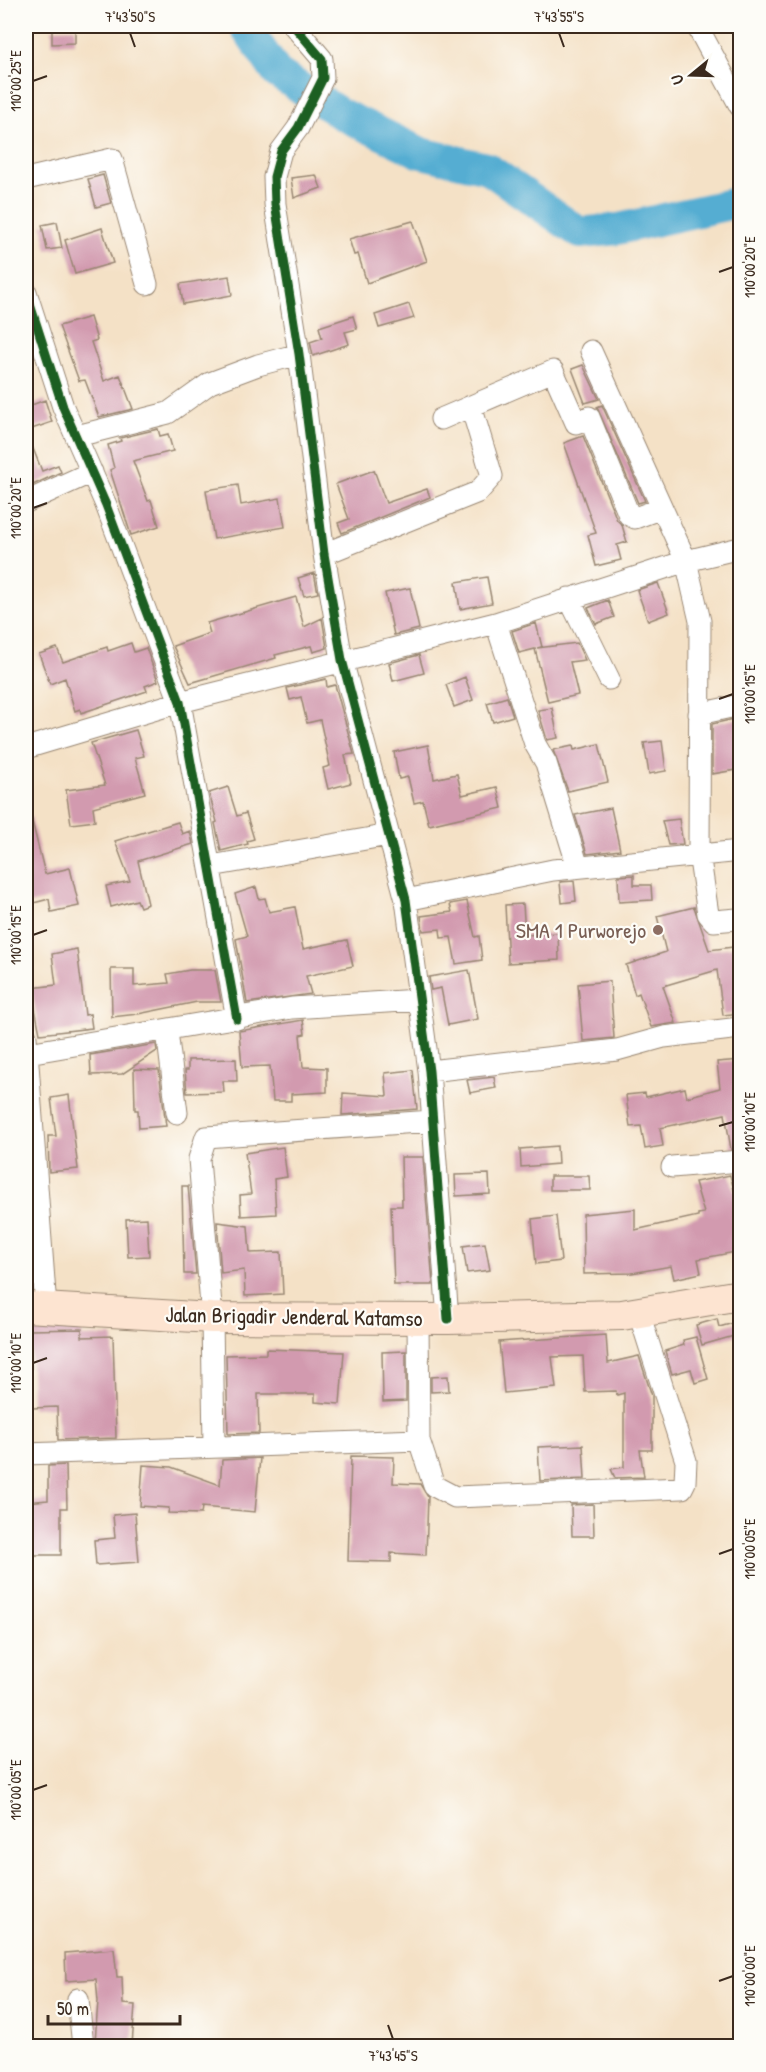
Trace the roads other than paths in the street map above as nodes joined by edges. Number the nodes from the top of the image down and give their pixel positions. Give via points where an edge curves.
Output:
1 (294, 26) edge
2 (697, 26) edge
3 (741, 106) edge
4 (26, 179) edge
5 (147, 284) dead end
6 (26, 292) edge
7 (591, 351) dead end
8 (299, 354) junction
9 (471, 406) junction
10 (441, 419) dead end
11 (77, 436) junction
12 (92, 472) junction
13 (26, 502) edge
14 (662, 508) junction
15 (741, 548) edge
16 (324, 554) junction
17 (686, 561) junction
18 (569, 598) junction
19 (496, 623) junction
20 (342, 660) junction
21 (609, 679) dead end
22 (180, 702) junction
23 (741, 705) edge
24 (699, 714) junction
25 (26, 748) edge
26 (388, 835) junction
27 (741, 851) edge
28 (699, 854) junction
29 (211, 866) junction
30 (578, 867) junction
31 (406, 900) junction
32 (741, 922) edge
33 (418, 1000) junction
34 (237, 1019) junction
35 (741, 1028) edge
36 (167, 1031) junction
37 (27, 1045) edge
38 (429, 1071) junction
39 (177, 1113) dead end
40 (432, 1121) junction
41 (29, 1122) edge
42 (741, 1161) edge
43 (672, 1167) dead end
44 (741, 1295) edge
45 (36, 1307) edge
46 (639, 1313) junction
47 (212, 1318) junction
48 (448, 1318) junction
49 (418, 1319) junction
50 (419, 1440) junction
51 (214, 1446) junction
52 (26, 1454) edge
53 (78, 1999) dead end
54 (83, 2046) edge

1 - 8 street via 322,59 323,78 281,151 274,177
2 - 3 street
4 - 5 street via 112,159
6 - 11 street via 63,407
7 - 14 street
8 - 11 street via 210,383 168,413
8 - 16 street
9 - 10 street
9 - 14 street via 554,371 576,423 589,417 629,515 635,518
9 - 16 street via 492,476 478,492
11 - 12 street
12 - 13 street
12 - 22 street
14 - 17 street
15 - 17 street
16 - 20 street
17 - 18 street
17 - 24 street via 700,621
18 - 19 street
18 - 21 street
19 - 20 street
19 - 30 street
20 - 22 street
20 - 26 street
22 - 25 street
22 - 29 street
23 - 24 street
24 - 28 street
26 - 29 street
26 - 31 street
27 - 28 street
28 - 30 street
28 - 32 street via 708,914 714,921
29 - 34 street
30 - 31 street
31 - 33 street
33 - 34 street via 292,1008
33 - 38 street
34 - 36 street
35 - 38 street via 664,1037 617,1050
36 - 37 street
36 - 39 street
37 - 41 street
38 - 40 street
40 - 47 street via 206,1137 199,1159
40 - 48 street
41 - 45 street
42 - 43 street
44 - 46 main road, Jalan Brigadir Jenderal Katamso
45 - 47 main road, Jalan Brigadir Jenderal Katamso
46 - 48 main road, Jalan Brigadir Jenderal Katamso
46 - 50 street via 686,1461 686,1482 682,1488 455,1497 434,1486
47 - 49 main road, Jalan Brigadir Jenderal Katamso
47 - 51 street
48 - 49 main road, Jalan Brigadir Jenderal Katamso
49 - 50 street
50 - 51 street
51 - 52 street
53 - 54 street

